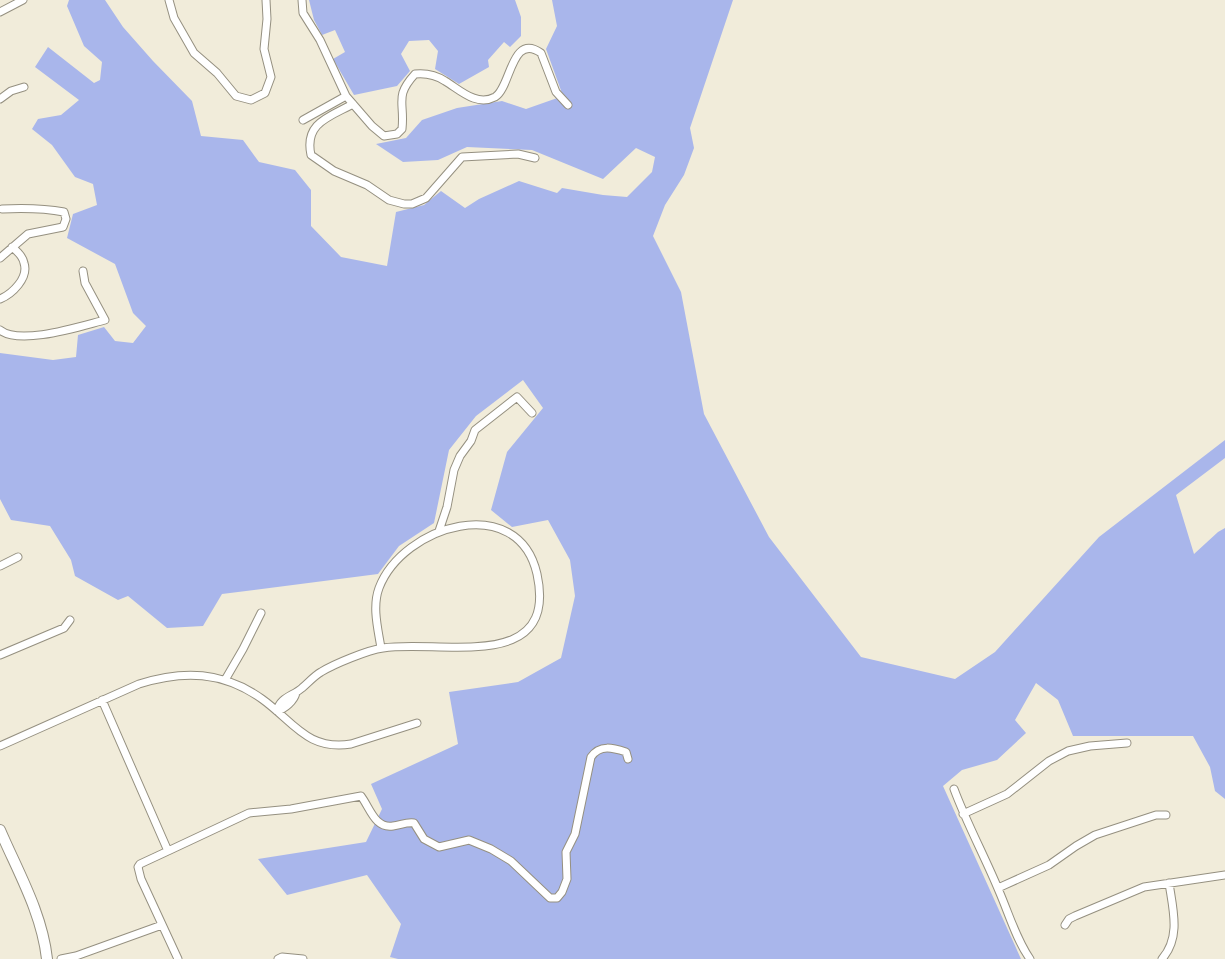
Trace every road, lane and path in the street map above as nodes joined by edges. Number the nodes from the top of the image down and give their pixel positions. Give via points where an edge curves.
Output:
1 (23, 0) edge
2 (169, 0) edge
3 (266, 0) edge
4 (302, 0) edge
5 (0, 12) edge
6 (24, 87) dead end
7 (346, 96) junction
8 (0, 99) edge
9 (353, 104) junction
10 (568, 105) dead end
11 (303, 120) dead end
12 (535, 158) dead end
13 (2, 209) dead end
14 (12, 247) junction
15 (0, 258) edge
16 (83, 271) dead end
17 (0, 299) edge
18 (0, 330) edge
19 (532, 413) dead end
20 (439, 531) junction
21 (18, 557) dead end
22 (0, 566) edge
23 (261, 613) dead end
24 (70, 620) dead end
25 (381, 648) junction
26 (0, 655) edge
27 (225, 680) junction
28 (102, 700) junction
29 (277, 711) junction
30 (417, 723) dead end
31 (1127, 743) dead end
32 (0, 746) edge
33 (628, 759) dead end
34 (954, 789) dead end
35 (963, 814) junction
36 (1166, 815) dead end
37 (0, 830) edge
38 (168, 851) junction
39 (1225, 875) edge
40 (1169, 883) junction
41 (998, 888) junction
42 (162, 925) junction
43 (1065, 925) dead end
44 (47, 959) edge
45 (61, 959) edge
46 (178, 959) edge
47 (278, 959) edge
48 (303, 959) edge
49 (1030, 959) edge
50 (1162, 959) edge

1 - 5 street
2 - 3 street via 194,53 236,96 251,100 265,93 271,77 264,49
4 - 7 street via 303,13
6 - 8 street
7 - 9 street
7 - 11 street
9 - 10 street via 384,136 397,134 402,129 403,87 415,74 444,80 463,95 491,98 502,90 517,55 528,48 541,53 556,92
9 - 12 street via 316,127 309,138 311,155 398,204 426,198 462,157
13 - 14 street via 64,212 66,219 63,227 28,234
14 - 15 street
14 - 17 street via 24,262 25,273 10,295
16 - 18 street via 105,320 45,335 6,335
19 - 20 street via 517,397 475,430 454,470
20 - 25 street via 403,554 379,587 376,618
20 - 25 street via 483,525 516,539 533,562 538,609 514,641 491,647
21 - 22 street
23 - 27 street
24 - 26 street via 64,628
25 - 29 street via 320,673 291,693
27 - 28 street via 161,677
27 - 29 street
28 - 32 street
28 - 38 street
29 - 30 street via 293,728 332,745
31 - 35 street via 1068,751 1007,794
33 - 38 street via 626,752 613,748 599,749 591,757 575,834 566,852 567,879 557,898 550,898 511,861 469,840 439,847 424,839 414,823 377,823 361,796 249,813
34 - 35 street
35 - 41 street
36 - 41 street via 1095,835 1049,865
37 - 44 main road via 37,915
38 - 42 street via 138,867
39 - 40 street
40 - 43 street via 1134,890
40 - 50 street via 1174,935
41 - 49 street
42 - 45 street
42 - 46 street
47 - 48 street

